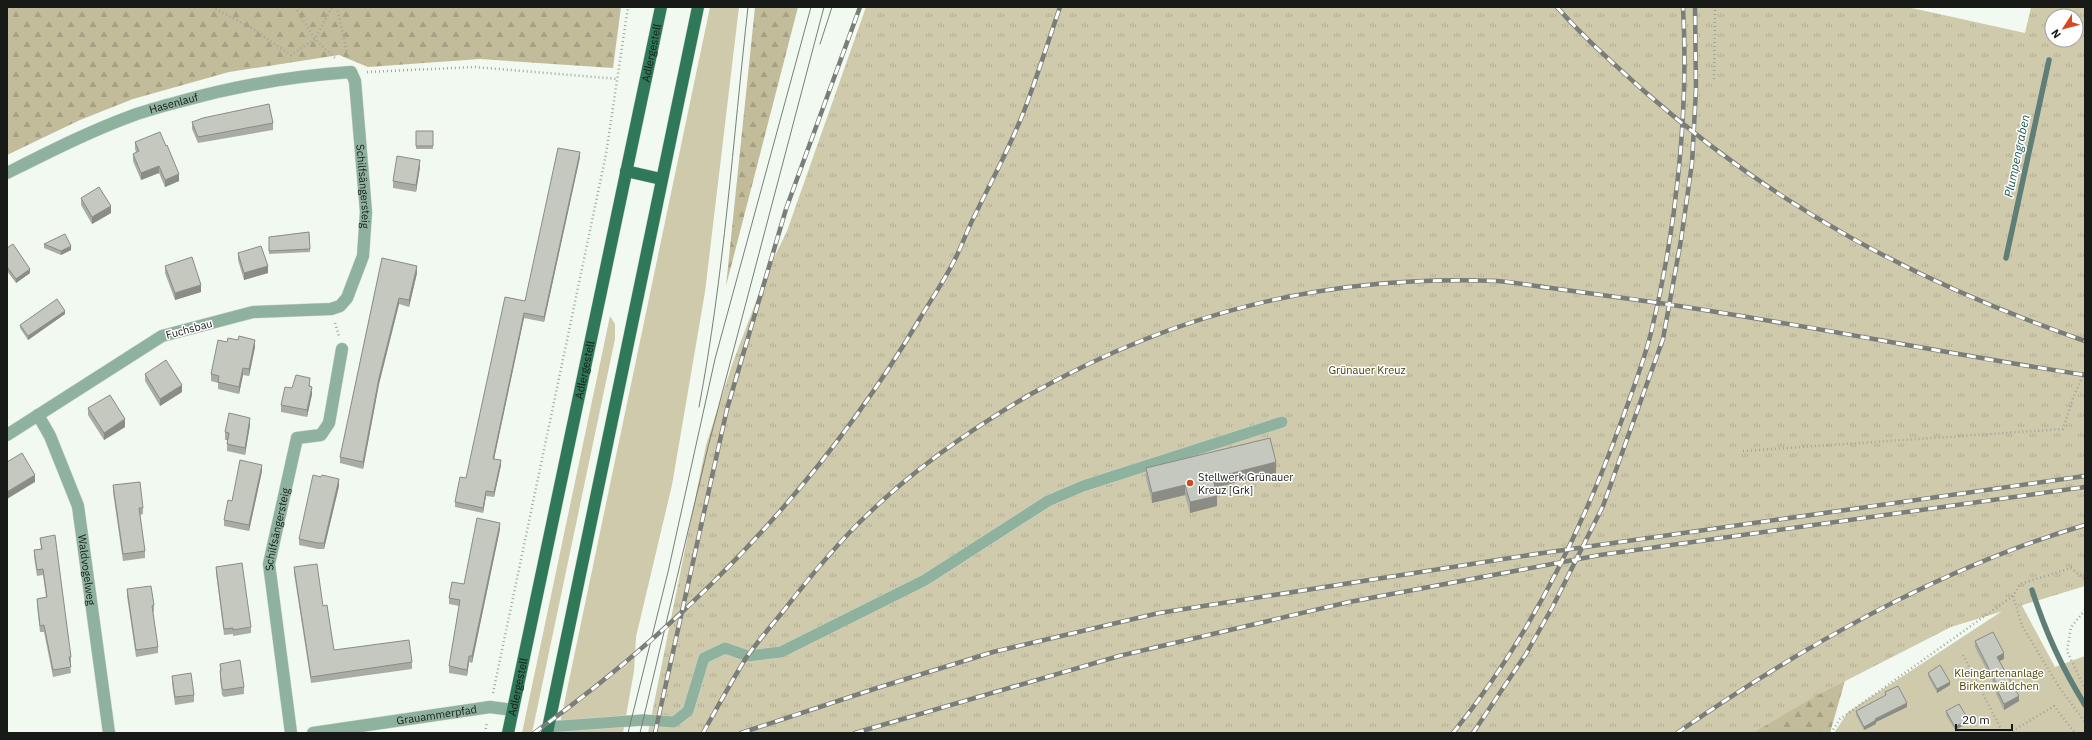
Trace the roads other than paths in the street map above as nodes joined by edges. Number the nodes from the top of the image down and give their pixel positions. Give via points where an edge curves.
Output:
1 (661, 7) edge
2 (698, 7) edge
3 (351, 72) joint
4 (626, 171) junction
5 (7, 174) edge
6 (661, 179) junction
7 (331, 309) joint
8 (342, 350) road end
9 (38, 415) junction
10 (1282, 422) dead end
11 (7, 435) edge
12 (513, 710) junction
13 (547, 730) edge
14 (110, 733) edge
15 (291, 733) edge
16 (313, 733) edge
17 (508, 733) edge

1 - 4 main road, Adlergestell
2 - 6 main road
3 - 5 street, Hasenlauf via 288,78 221,90 135,114 80,136
3 - 7 street, Schilfsängersteig via 355,81 366,212 363,256 347,298 340,306
4 - 6 main road
4 - 12 main road, Adlergestell
6 - 13 main road
7 - 9 street, Fuchsbau via 253,312 162,336
8 - 15 street, Schilfsängersteig via 329,424 321,435 297,438 269,564
9 - 11 street, Fuchsbau
9 - 14 street, Waldvogelweg via 50,436 78,506
10 - 13 lane via 1083,486 1048,501 926,580 781,652 748,656 725,648 704,658 688,712 674,722 643,720
12 - 16 street, Grauammerpfad via 490,707
12 - 17 main road, Adlergestell

